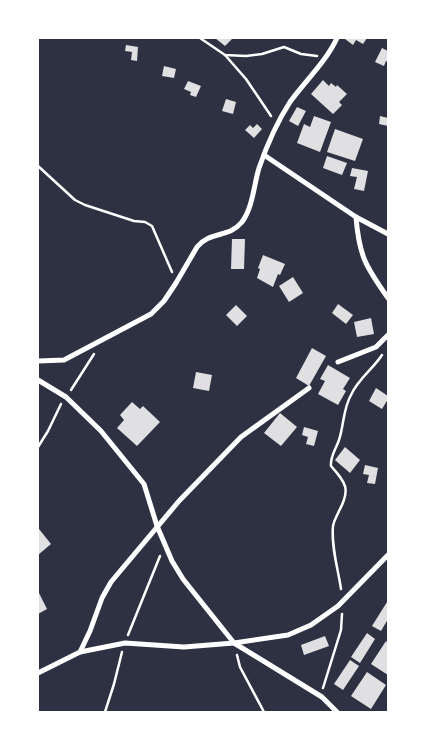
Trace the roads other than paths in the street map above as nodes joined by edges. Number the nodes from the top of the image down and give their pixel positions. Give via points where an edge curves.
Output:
1 (337, 38) edge
2 (264, 155) junction
3 (356, 217) junction
4 (388, 234) edge
5 (388, 298) edge
6 (388, 335) edge
7 (38, 361) edge
8 (338, 362) dead end
9 (38, 380) edge
10 (308, 388) dead end
11 (157, 526) junction
12 (388, 555) edge
13 (236, 645) junction
14 (80, 652) junction
15 (38, 673) edge
16 (337, 712) edge

1 - 2 street via 289,104
2 - 3 street
2 - 7 street via 244,219 229,232 202,240 164,301 151,314 64,360
3 - 4 street
3 - 5 street via 362,258
6 - 8 street via 376,347
9 - 11 street via 66,397 101,431 144,484
10 - 11 street via 241,437
11 - 13 street via 183,579
11 - 14 street via 111,582
12 - 13 street via 343,600 311,625 288,635
13 - 14 street via 184,648 124,643
13 - 16 street via 322,697
14 - 15 street

